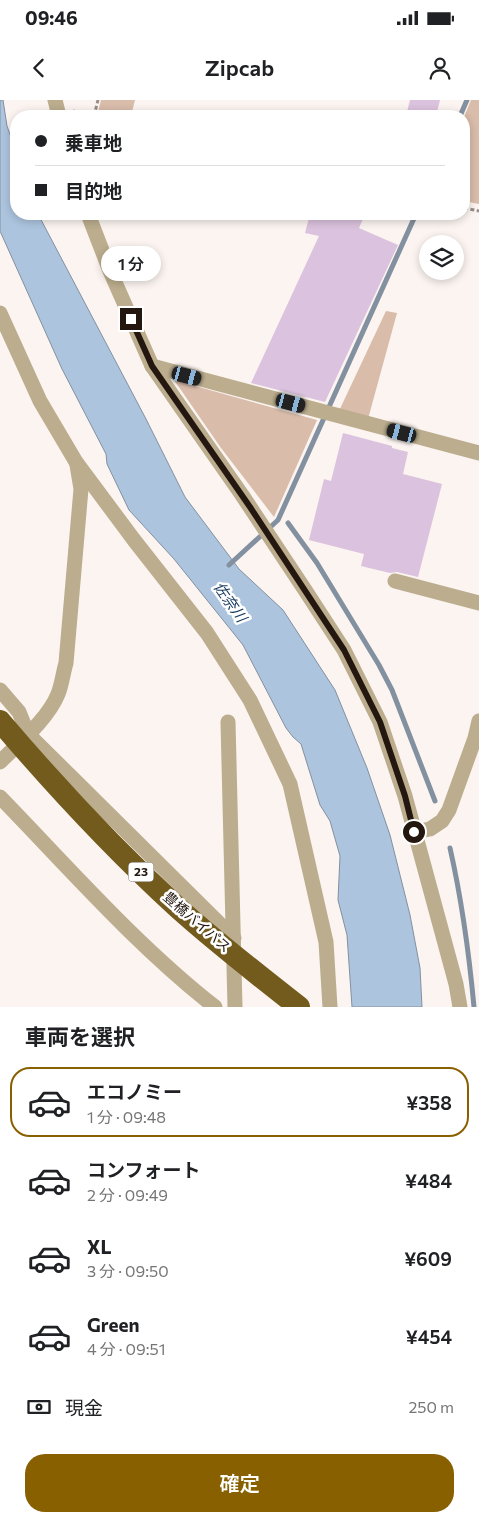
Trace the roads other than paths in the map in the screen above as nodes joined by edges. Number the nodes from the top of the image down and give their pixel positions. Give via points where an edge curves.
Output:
1 (90, 220) edge
2 (0, 313) edge
3 (152, 366) junction
4 (479, 453) edge
5 (76, 462) junction
6 (395, 581) dead end
7 (479, 603) edge
8 (0, 690) edge
9 (0, 721) edge
10 (479, 721) edge
11 (228, 722) dead end
12 (28, 734) junction
13 (0, 736) edge
14 (477, 739) edge
15 (0, 762) edge
16 (0, 798) edge
17 (414, 832) junction
18 (234, 938) junction
19 (215, 1007) edge
20 (235, 1007) edge
21 (281, 1007) edge
22 (299, 1007) edge
23 (330, 1007) edge
24 (460, 1007) edge

1 - 3 street
2 - 5 street via 40,401
3 - 4 street
3 - 17 street via 252,509 344,650 380,722
5 - 12 street via 82,489 66,663 58,694
5 - 23 street via 207,633 250,700 290,784 326,942
6 - 7 street
8 - 12 street via 19,712
9 - 22 highway, 豊橋バイパス / 23, bridge via 103,835 151,882
10 - 14 street
11 - 18 street
12 - 15 street
12 - 18 street
13 - 21 highway, 豊橋バイパス / 23 via 96,841 172,915
14 - 17 street via 442,821 430,829
16 - 19 street via 144,945
17 - 24 street
18 - 20 street

